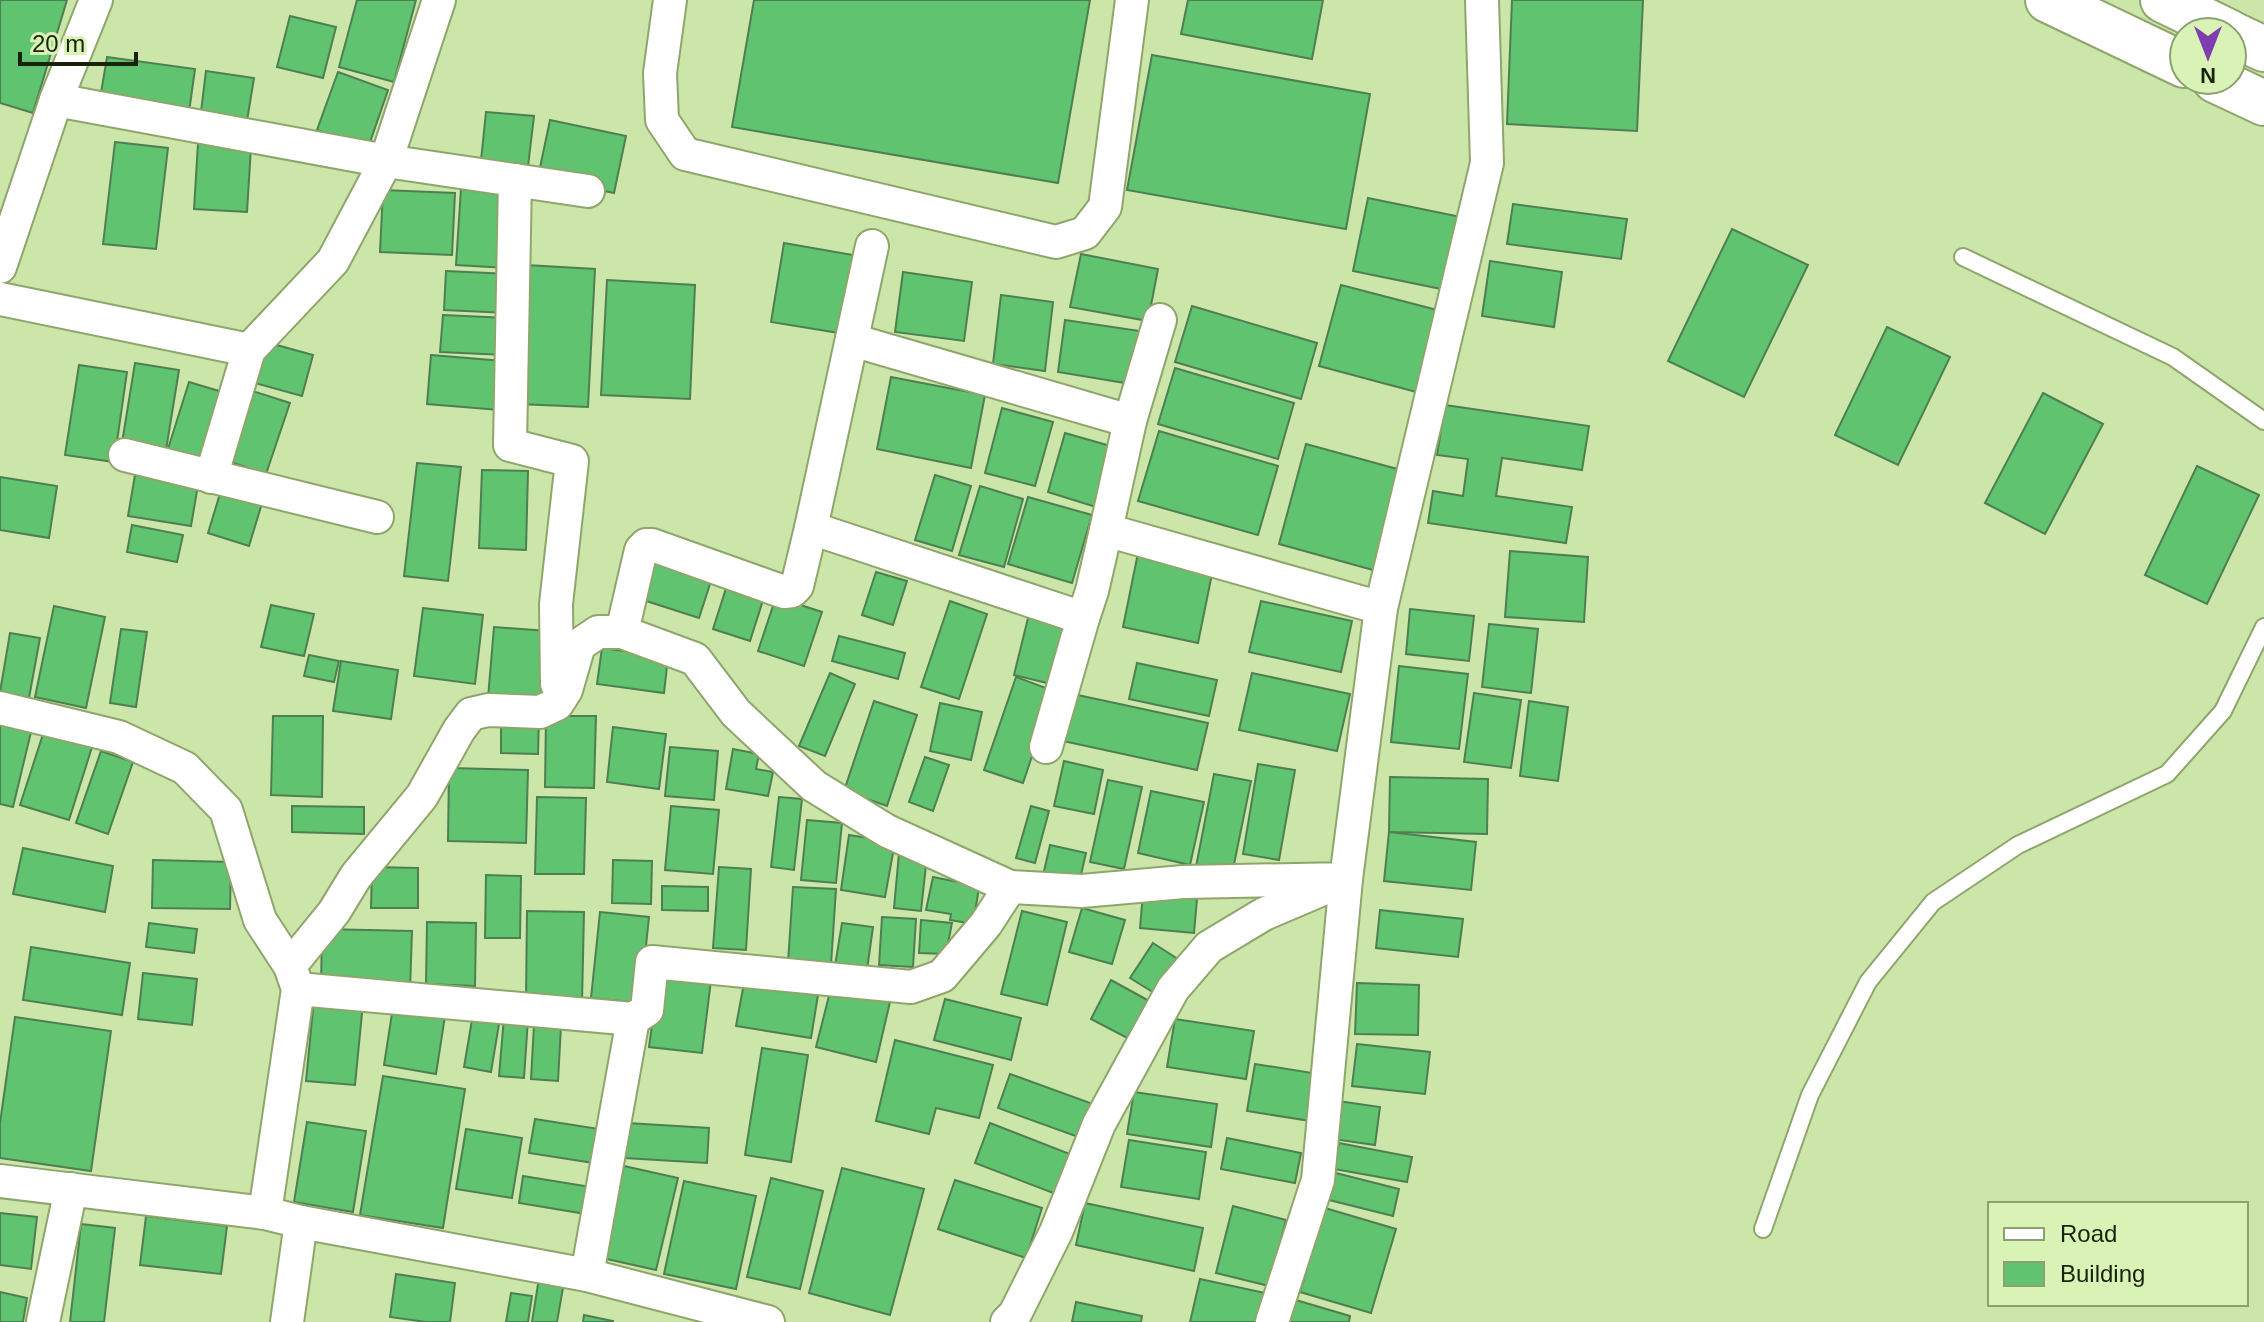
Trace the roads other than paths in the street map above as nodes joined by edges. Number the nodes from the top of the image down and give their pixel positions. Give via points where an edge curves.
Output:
1 (96, 0) edge
2 (439, 0) edge
3 (670, 0) edge
4 (1132, 0) edge
5 (1482, 0) edge
6 (2048, 0) edge
7 (2163, 0) edge
8 (2195, 16) edge
9 (2168, 57) edge
10 (56, 100) junction
11 (386, 161) junction
12 (515, 180) junction
13 (588, 191) dead end
14 (872, 246) dead end
15 (1963, 257) dead end
16 (0, 267) edge
17 (0, 299) edge
18 (1160, 320) dead end
19 (852, 340) junction
20 (249, 350) junction
21 (1130, 421) junction
22 (2264, 421) edge
23 (125, 455) dead end
24 (211, 477) junction
25 (377, 517) dead end
26 (811, 528) junction
27 (1106, 530) junction
28 (1381, 608) junction
29 (1083, 618) junction
30 (2264, 627) edge
31 (622, 632) junction
32 (557, 704) junction
33 (0, 708) edge
34 (1046, 747) dead end
35 (1346, 879) junction
36 (1010, 887) junction
37 (294, 978) junction
38 (633, 1019) junction
39 (0, 1181) edge
40 (71, 1189) junction
41 (265, 1213) junction
42 (301, 1222) junction
43 (1763, 1229) dead end
44 (587, 1275) junction
45 (43, 1322) edge
46 (287, 1322) edge
47 (768, 1322) edge
48 (1007, 1322) edge
49 (1272, 1322) edge

1 - 10 street
2 - 11 street
3 - 4 street via 660,73 662,120 685,154 1056,242 1085,233 1105,207
5 - 28 street via 1487,163
6 - 9 main road
7 - 8 main road
10 - 11 street
10 - 16 street
11 - 12 street
11 - 20 street via 333,261
12 - 13 street
12 - 32 street via 510,445 572,461 556,604
14 - 19 street
15 - 22 lane via 2173,357
17 - 20 street
18 - 21 street
19 - 21 street
19 - 26 street
20 - 24 street
21 - 27 street
23 - 24 street
24 - 25 street
26 - 29 street
26 - 31 street via 797,586 784,592 646,545
27 - 28 street
27 - 29 street
28 - 35 street
29 - 34 street
30 - 43 lane via 2223,711 2167,774 2018,845 1933,902 1868,982 1810,1095
31 - 32 street via 598,632 579,645
31 - 36 street via 695,659 736,713 814,786 887,831
32 - 37 street via 540,712 471,714 422,796 356,876
33 - 37 street via 119,737 185,768 226,810 260,920
35 - 36 street via 1183,882 1082,891
35 - 48 street via 1264,914 1209,947 1173,989 1099,1124 1056,1232
35 - 49 street via 1318,1180
36 - 38 street via 942,976 911,987 652,962 647,1010
37 - 38 street
37 - 41 street
38 - 44 street
39 - 40 street
40 - 41 street
40 - 45 street
41 - 42 street
42 - 44 street
42 - 46 street
44 - 47 street

